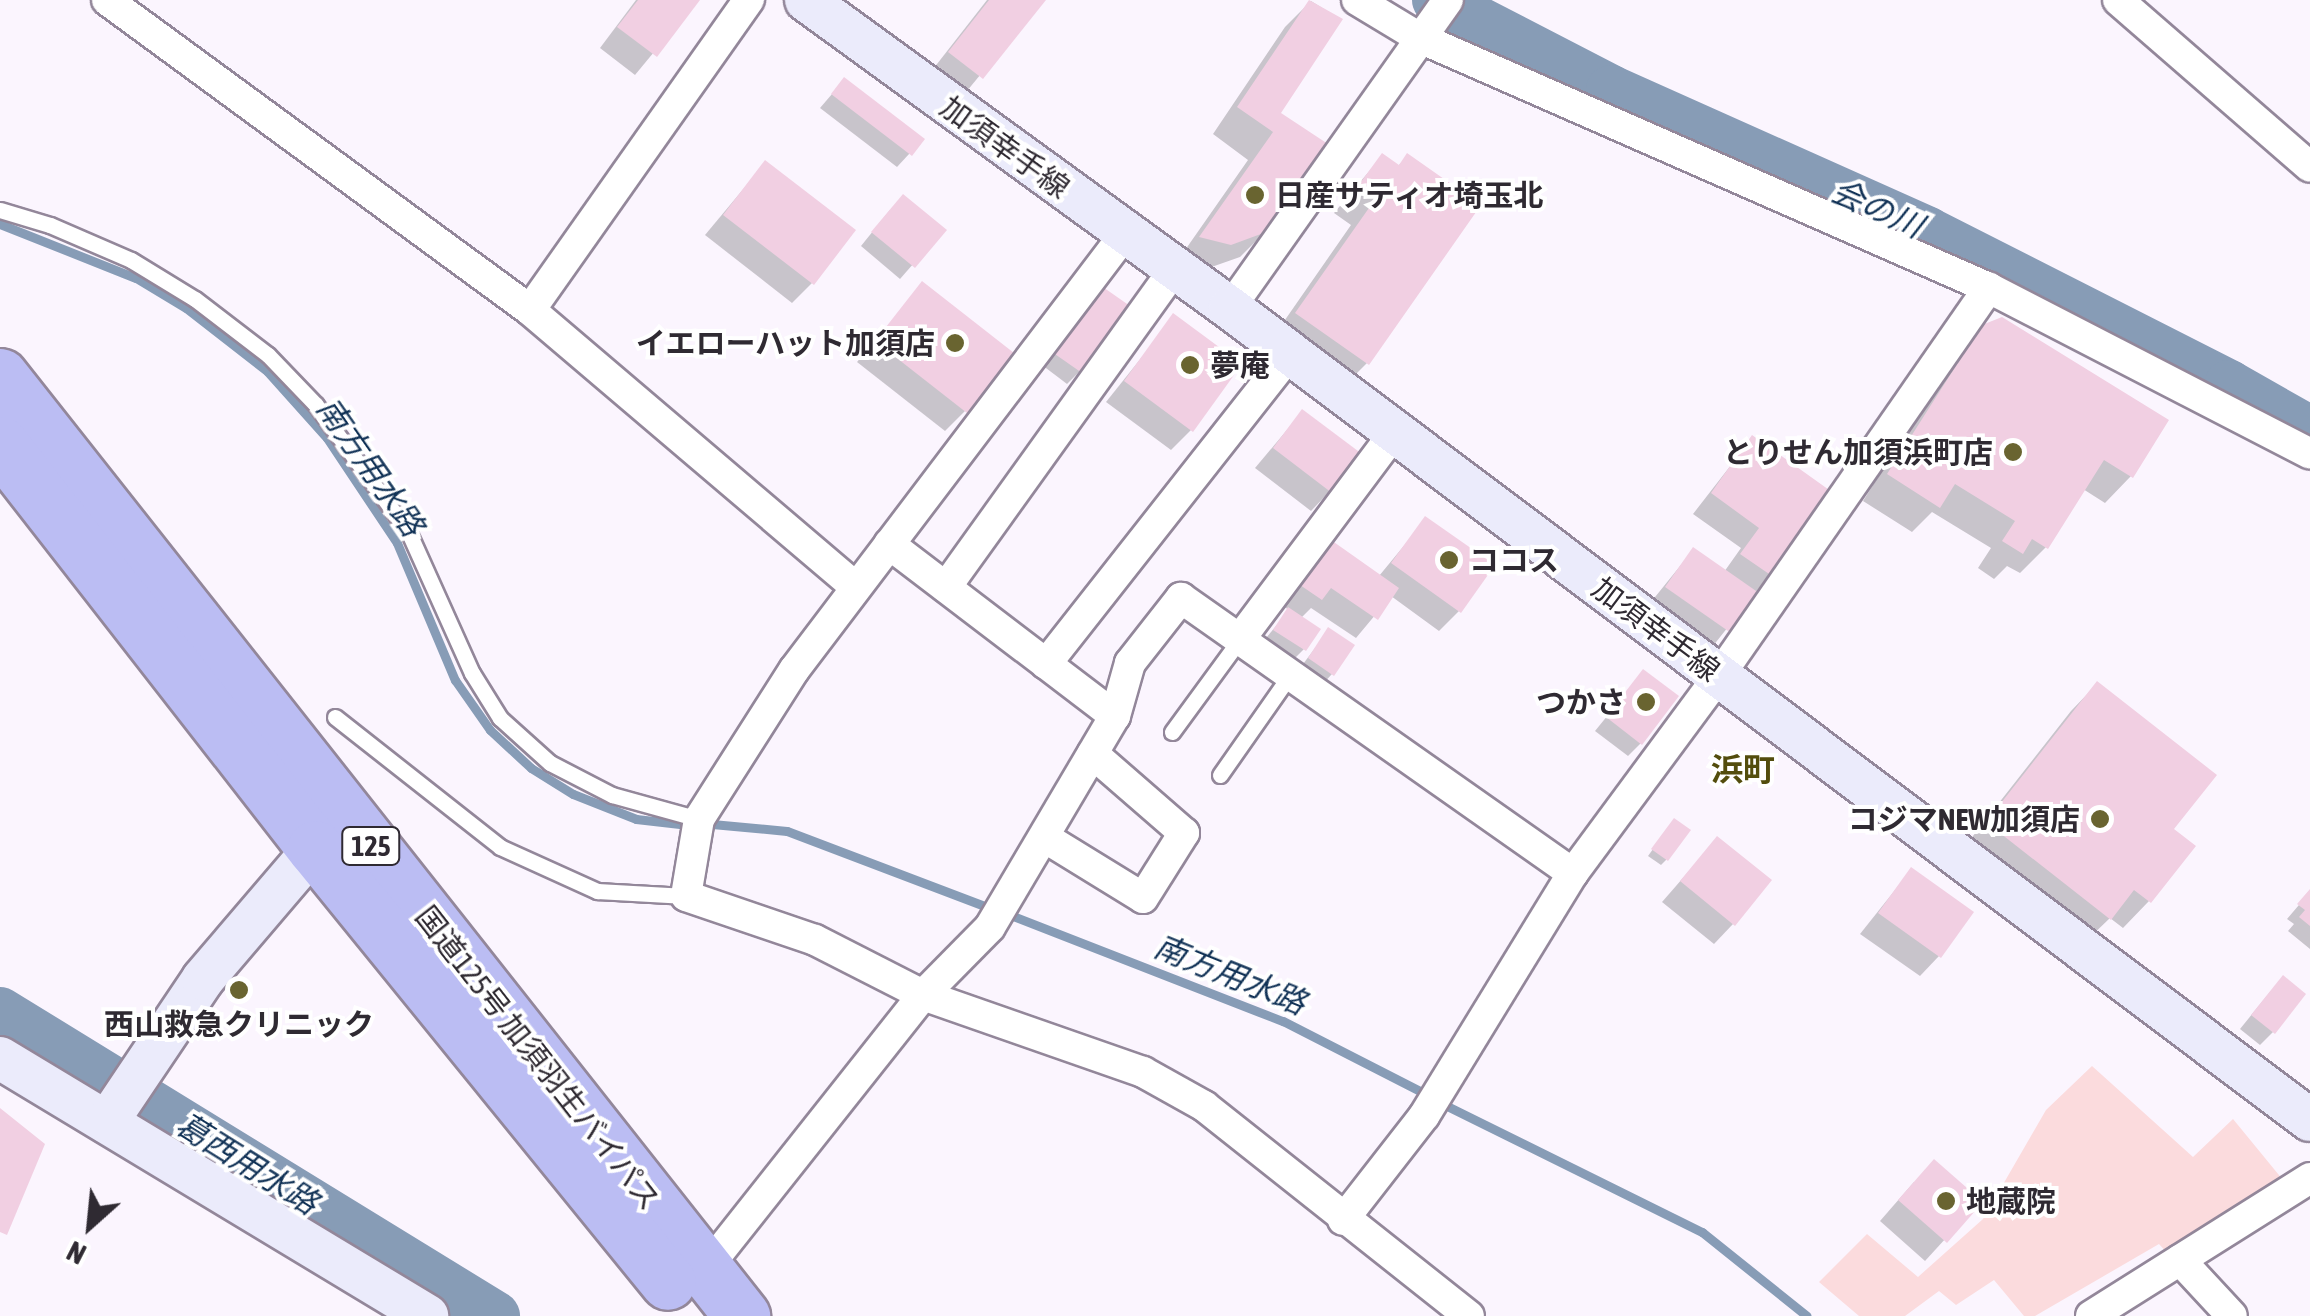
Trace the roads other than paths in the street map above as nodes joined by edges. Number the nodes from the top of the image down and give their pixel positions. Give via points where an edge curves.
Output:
1 (107, 0) edge
2 (749, 0) edge
3 (806, 0) edge
4 (1357, 0) edge
5 (2118, 0) edge
6 (1433, 21) edge
7 (2310, 167) edge
8 (0, 210) edge
9 (1124, 235) junction
10 (1174, 270) junction
11 (1989, 288) junction
12 (1230, 308) junction
13 (530, 310) junction
14 (1290, 354) junction
15 (0, 376) edge
16 (1396, 432) junction
17 (0, 444) edge
18 (2310, 454) edge
19 (889, 544) junction
20 (856, 587) junction
21 (946, 587) junction
22 (1240, 639) junction
23 (1046, 664) junction
24 (1290, 674) junction
25 (1719, 676) junction
26 (1115, 716) junction
27 (335, 717) dead end
28 (1172, 732) dead end
29 (1092, 754) junction
30 (1220, 775) dead end
31 (699, 818) junction
32 (1044, 837) junction
33 (316, 848) junction
34 (1573, 873) junction
35 (686, 896) junction
36 (923, 995) junction
37 (0, 1058) edge
38 (112, 1114) junction
39 (2310, 1120) edge
40 (2310, 1178) edge
41 (1343, 1220) junction
42 (2180, 1260) junction
43 (700, 1293) edge
44 (427, 1316) edge
45 (742, 1316) edge
46 (1469, 1316) edge
47 (2091, 1316) edge
48 (2232, 1316) edge

1 - 13 street
2 - 13 street
3 - 9 main road, 加須幸手線
4 - 6 street
5 - 7 street
6 - 11 street
6 - 12 street
8 - 31 lane via 131,260 268,355 328,420 408,532 472,673 500,718 550,763 612,795
9 - 10 main road, 加須幸手線
9 - 19 street
10 - 12 main road, 加須幸手線
10 - 21 street
11 - 18 street
11 - 25 street
12 - 14 main road, 加須幸手線
13 - 20 street
14 - 16 main road, 加須幸手線
14 - 23 street
15 - 43 highway, 国道125号 加須羽生バイパス / 125
16 - 22 street
16 - 25 main road, 加須幸手線
17 - 33 highway, 国道125号 加須羽生バイパス / 125
19 - 20 street
19 - 21 street
20 - 31 street
21 - 23 street
22 - 24 street
22 - 26 street via 1181,598 1130,663
22 - 28 lane
23 - 26 street
24 - 30 lane
24 - 34 street
25 - 34 street
25 - 39 main road, 加須幸手線
26 - 29 street
27 - 35 lane via 500,846 597,892
29 - 32 street
29 - 32 street via 1184,834 1144,898
31 - 35 street
32 - 36 street via 990,927
33 - 38 main road via 204,979
33 - 43 highway, 国道125号 加須羽生バイパス / 125
34 - 41 street via 1424,1116
35 - 36 street via 815,940
36 - 41 street via 1142,1072 1204,1106
36 - 43 street
37 - 38 main road
38 - 44 main road
40 - 42 street
41 - 46 street
42 - 47 street
42 - 48 street
43 - 45 highway, 国道125号 加須羽生バイパス / 125

